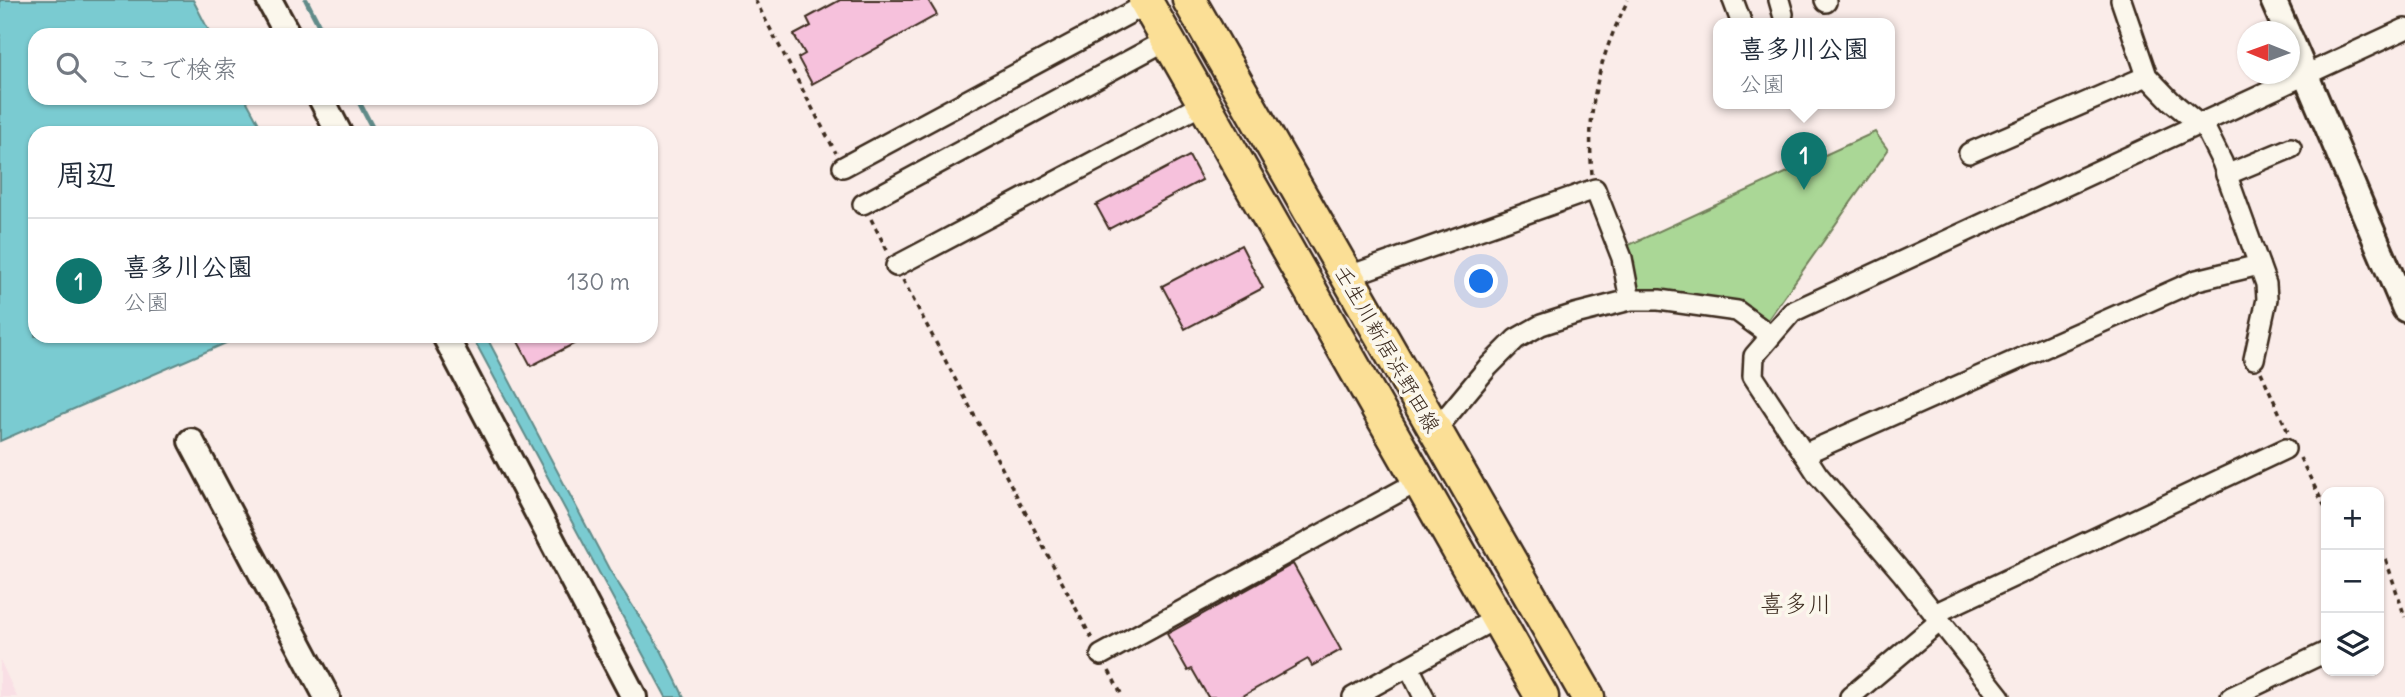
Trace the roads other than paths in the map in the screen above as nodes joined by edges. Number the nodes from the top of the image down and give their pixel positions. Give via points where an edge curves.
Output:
1 (269, 0) edge
2 (1189, 0) edge
3 (1733, 0) edge
4 (2121, 0) edge
5 (2273, 0) edge
6 (1146, 2) edge
7 (1740, 18) edge
8 (2282, 21) edge
9 (284, 28) edge
10 (2405, 29) edge
11 (1167, 40) junction
12 (2300, 63) edge
13 (2305, 75) junction
14 (2147, 76) junction
15 (1203, 104) junction
16 (325, 105) edge
17 (2199, 124) junction
18 (335, 126) edge
19 (2291, 148) dead end
20 (1969, 153) dead end
21 (843, 167) road end
22 (2226, 175) junction
23 (863, 204) road end
24 (2259, 265) junction
25 (896, 266) road end
26 (1346, 277) junction
27 (1630, 300) junction
28 (2405, 309) edge
29 (1771, 336) junction
30 (449, 343) edge
31 (2254, 359) dead end
32 (1434, 432) junction
33 (191, 442) dead end
34 (2285, 449) dead end
35 (1804, 454) junction
36 (1417, 482) junction
37 (1937, 617) junction
38 (1495, 619) junction
39 (2321, 654) edge
40 (1101, 655) road end
41 (1409, 667) junction
42 (327, 697) edge
43 (634, 697) edge
44 (1354, 697) edge
45 (1424, 697) edge
46 (1542, 697) edge
47 (1588, 697) edge
48 (1850, 697) edge
49 (2000, 697) edge
50 (2231, 697) edge

1 - 9 street
2 - 26 main road, 壬生川新居浜野田線
3 - 7 street
4 - 14 street
5 - 8 street
6 - 11 main road, 壬生川新居浜野田線
6 - 21 street
10 - 13 street
11 - 15 main road, 壬生川新居浜野田線
11 - 23 street
12 - 13 street
13 - 17 street
13 - 28 street
14 - 17 street
14 - 20 street
15 - 25 street
15 - 36 main road, 壬生川新居浜野田線
16 - 18 street
17 - 22 street
17 - 29 street via 1792,312
19 - 22 street
22 - 24 street
24 - 31 street via 2267,299
24 - 35 street via 2197,280
26 - 27 street via 1595,190 1622,258
26 - 32 main road, 壬生川新居浜野田線
27 - 29 street via 1737,311
27 - 32 street via 1542,325 1516,339
29 - 35 street via 1754,356 1753,376
30 - 43 street
32 - 47 main road, 壬生川新居浜野田線
33 - 42 street
34 - 37 street
35 - 37 street
36 - 38 main road, 壬生川新居浜野田線
36 - 40 street
37 - 48 street
37 - 49 street
38 - 41 street
38 - 46 main road, 壬生川新居浜野田線
39 - 50 street
41 - 44 street
41 - 45 street

